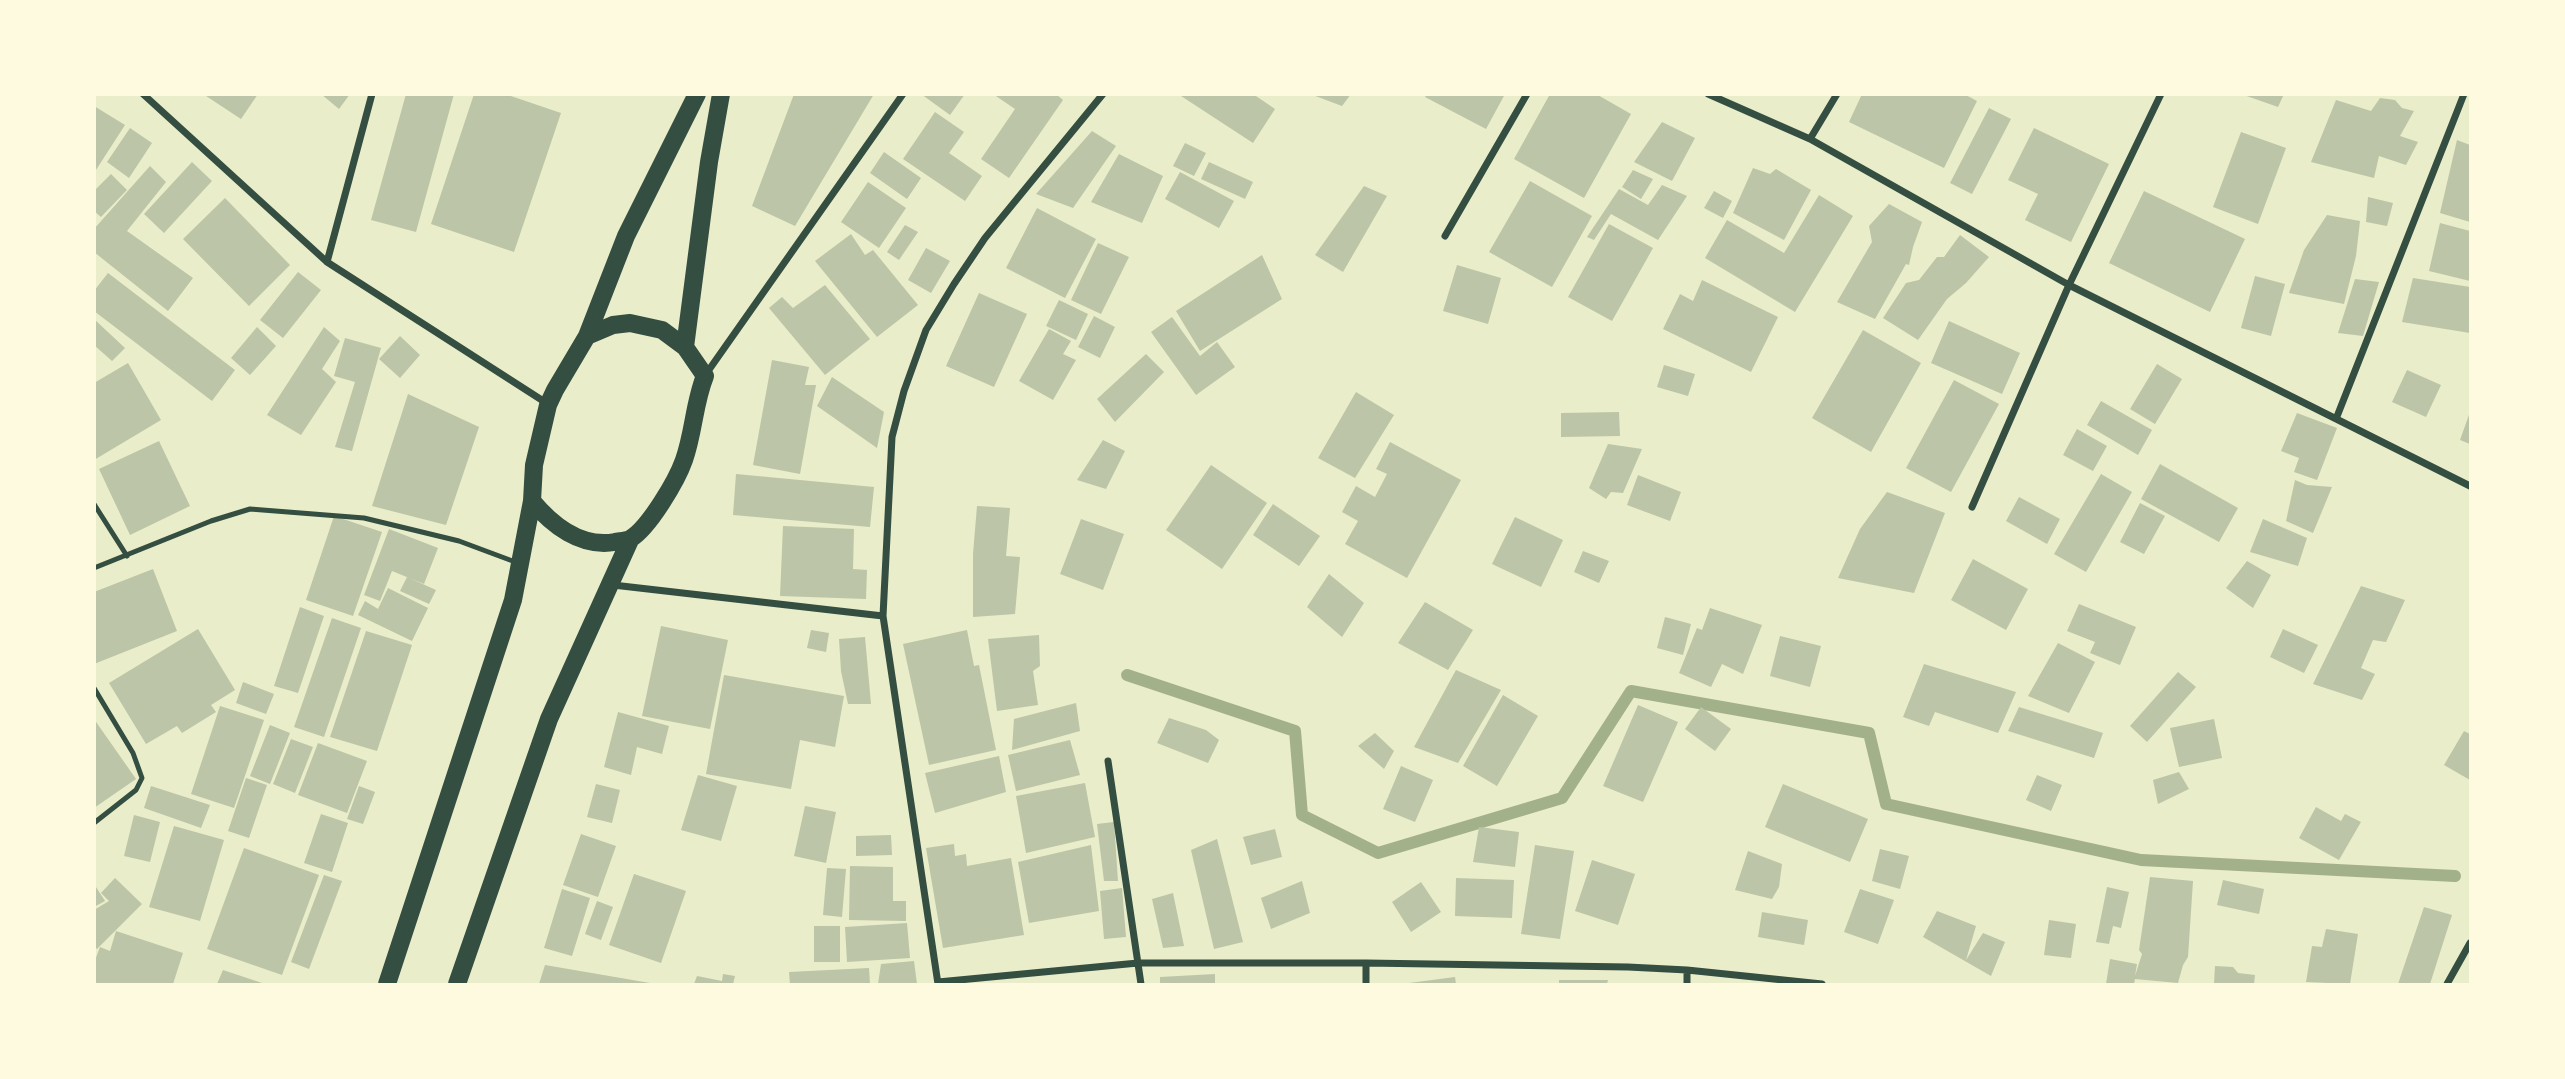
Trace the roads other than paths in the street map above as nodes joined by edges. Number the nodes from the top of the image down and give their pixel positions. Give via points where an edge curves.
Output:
1 (143, 94) edge
2 (372, 94) edge
3 (697, 94) edge
4 (721, 94) edge
5 (903, 94) edge
6 (1103, 94) edge
7 (1527, 94) edge
8 (1708, 94) edge
9 (1837, 94) edge
10 (2161, 94) edge
11 (2464, 94) edge
12 (1810, 139) junction
13 (1444, 236) dead end
14 (327, 262) junction
15 (2069, 285) junction
16 (587, 336) junction
17 (685, 347) junction
18 (705, 376) junction
19 (548, 405) junction
20 (2336, 419) junction
21 (2470, 486) edge
22 (532, 501) junction
23 (94, 504) edge
24 (1972, 507) dead end
25 (630, 540) junction
26 (127, 556) junction
27 (519, 564) junction
28 (94, 568) edge
29 (610, 584) junction
30 (883, 616) junction
31 (94, 688) edge
32 (1108, 761) dead end
33 (94, 824) edge
34 (2470, 943) edge
35 (1138, 963) junction
36 (1366, 963) junction
37 (1687, 970) junction
38 (938, 983) edge
39 (387, 985) edge
40 (457, 985) edge
41 (1141, 985) edge
42 (1366, 985) edge
43 (1687, 985) edge
44 (1822, 985) edge
45 (2447, 985) edge

1 - 14 street
2 - 14 street
3 - 16 main road via 626,236
4 - 17 main road
5 - 18 street
6 - 30 street via 985,238 926,330 892,436
7 - 13 street
8 - 12 street
9 - 12 street
10 - 15 street
11 - 20 street
12 - 15 street
14 - 19 street
15 - 20 street
15 - 24 street
16 - 17 main road via 613,325 639,323 662,330
16 - 19 main road
17 - 18 main road
18 - 25 main road via 684,461 650,520
19 - 22 main road via 534,465
20 - 21 street
22 - 25 main road via 553,524 587,541
22 - 27 main road
23 - 26 lane
25 - 29 main road
26 - 27 lane via 250,509 364,518 459,541
26 - 28 lane
27 - 39 main road via 492,670
29 - 30 street
29 - 40 main road via 548,719
30 - 38 street
31 - 33 lane via 133,753 142,778 136,790
32 - 35 street
34 - 45 street
35 - 36 street
35 - 38 street
35 - 41 street
36 - 37 street
36 - 42 street
37 - 43 street
37 - 44 street

